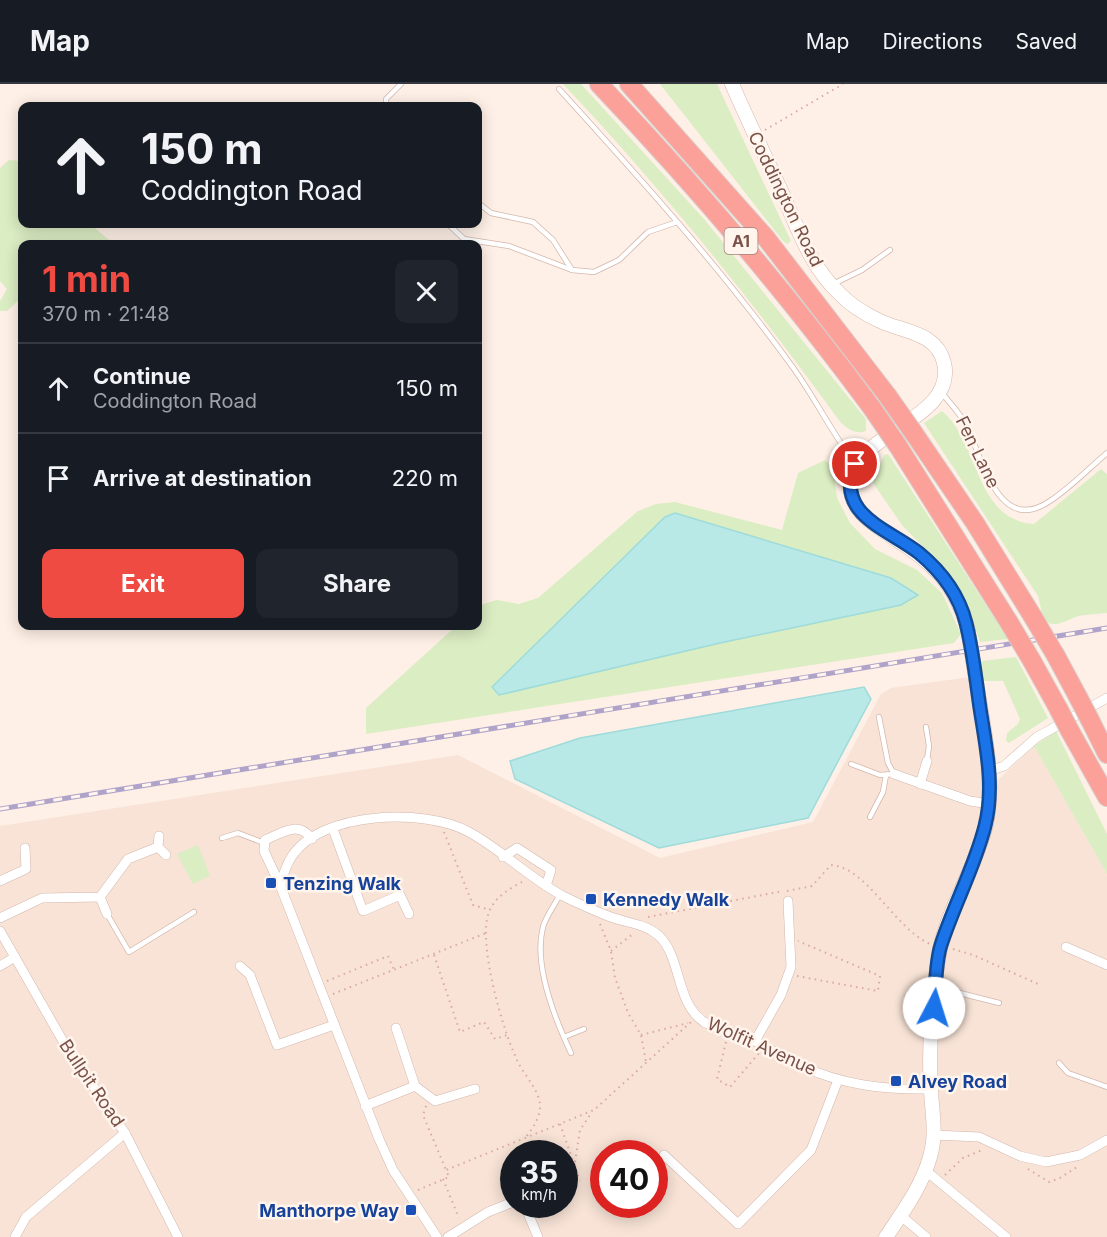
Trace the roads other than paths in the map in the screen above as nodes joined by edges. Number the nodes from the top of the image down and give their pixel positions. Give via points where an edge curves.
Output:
1 (401, 84) edge
2 (599, 84) edge
3 (629, 84) edge
4 (734, 85) edge
5 (559, 89) dead end
6 (386, 102) edge
7 (482, 206) edge
8 (677, 222) junction
9 (452, 228) edge
10 (470, 240) edge
11 (482, 242) edge
12 (890, 250) dead end
13 (572, 270) junction
14 (831, 285) junction
15 (941, 392) junction
16 (1107, 453) edge
17 (855, 464) junction
18 (1107, 698) edge
19 (879, 717) dead end
20 (926, 727) dead end
21 (1107, 754) edge
22 (927, 761) joint
23 (851, 764) dead end
24 (989, 771) junction
25 (890, 775) junction
26 (920, 784) junction
27 (1107, 797) edge
28 (990, 804) junction
29 (870, 817) dead end
30 (333, 828) junction
31 (159, 836) dead end
32 (222, 838) dead end
33 (312, 839) junction
34 (264, 843) junction
35 (25, 848) dead end
36 (158, 848) junction
37 (166, 855) dead end
38 (503, 857) junction
39 (0, 881) edge
40 (280, 885) junction
41 (546, 886) junction
42 (560, 894) junction
43 (100, 897) junction
44 (788, 902) road end
45 (194, 912) dead end
46 (107, 914) joint
47 (409, 914) dead end
48 (0, 918) edge
49 (0, 931) edge
50 (1066, 947) dead end
51 (15, 957) junction
52 (1107, 965) edge
53 (0, 966) edge
54 (240, 966) dead end
55 (936, 987) junction
56 (999, 1003) dead end
57 (334, 1025) junction
58 (396, 1028) dead end
59 (584, 1029) dead end
60 (564, 1038) junction
61 (755, 1041) junction
62 (571, 1053) dead end
63 (1059, 1063) dead end
64 (838, 1080) junction
65 (415, 1086) junction
66 (1107, 1087) edge
67 (475, 1089) dead end
68 (931, 1089) junction
69 (365, 1106) junction
70 (125, 1133) junction
71 (934, 1135) junction
72 (1107, 1140) edge
73 (668, 1159) edge
74 (925, 1170) junction
75 (500, 1207) edge
76 (900, 1215) junction
77 (530, 1218) edge
78 (15, 1237) edge
79 (178, 1237) edge
80 (437, 1237) edge
81 (448, 1237) edge
82 (538, 1237) edge
83 (886, 1237) edge
84 (926, 1237) edge
85 (1006, 1237) edge

1 - 6 lane
2 - 27 highway, A1, bridge via 726,224 872,408 1010,624
3 - 21 highway, A1, bridge via 766,238 887,395 975,523 1033,617
4 - 14 street, Coddington Road via 808,249
5 - 8 lane
7 - 13 lane via 491,213 533,222 553,240
8 - 13 lane via 648,232 619,260 594,272
8 - 17 lane via 791,364
9 - 10 lane
11 - 13 lane via 509,246
12 - 14 lane
14 - 15 street, Coddington Road via 869,316 922,335 933,344 944,362
15 - 16 lane, Fen Lane via 967,426 993,490 1017,508 1034,508 1049,502
15 - 17 street
17 - 24 street, bridge via 850,486 857,507 878,527 918,553 942,576 962,605
18 - 24 street via 1037,737 1004,766
19 - 25 lane
20 - 22 lane
22 - 26 street
23 - 25 lane
24 - 28 street
25 - 26 street
25 - 29 lane
26 - 28 street
28 - 55 street via 941,947
30 - 33 street, Wolfit Avenue
30 - 38 street, Wolfit Avenue via 391,817 421,817 469,832
30 - 47 street via 363,911 400,895
31 - 36 street
32 - 34 lane via 238,833
33 - 34 street via 301,829 292,828
33 - 40 street, Wolfit Avenue via 292,855
34 - 40 street
35 - 39 street via 26,869
36 - 37 street
36 - 43 street via 128,859
38 - 41 street, Wolfit Avenue
38 - 41 street via 517,848 551,870
40 - 57 street
41 - 42 street, Wolfit Avenue
42 - 60 lane via 544,926 541,942 549,997
42 - 61 street, Wolfit Avenue via 644,926 664,942 694,1019
43 - 46 street
43 - 48 street via 42,898
44 - 61 street via 791,967 781,995
45 - 46 lane via 129,952
49 - 51 street, Bullpit Road
50 - 52 street
51 - 53 street
51 - 70 street, Bullpit Road via 64,1043
54 - 57 street via 250,975 277,1045
55 - 56 lane
55 - 68 street
57 - 69 street
58 - 65 street
59 - 60 lane
60 - 62 lane
61 - 64 street, Wolfit Avenue via 798,1065
63 - 66 lane via 1068,1073
64 - 68 street, Wolfit Avenue via 877,1089
64 - 73 street via 811,1150 738,1224
65 - 67 street via 435,1101
65 - 69 street
68 - 71 street
69 - 80 street via 393,1170
70 - 78 street via 26,1217
70 - 79 street, Bullpit Road
71 - 72 street via 979,1137 1020,1156 1046,1162 1073,1158
71 - 74 street
74 - 76 street
74 - 85 street
75 - 81 street
76 - 83 street
76 - 84 street
77 - 82 street

